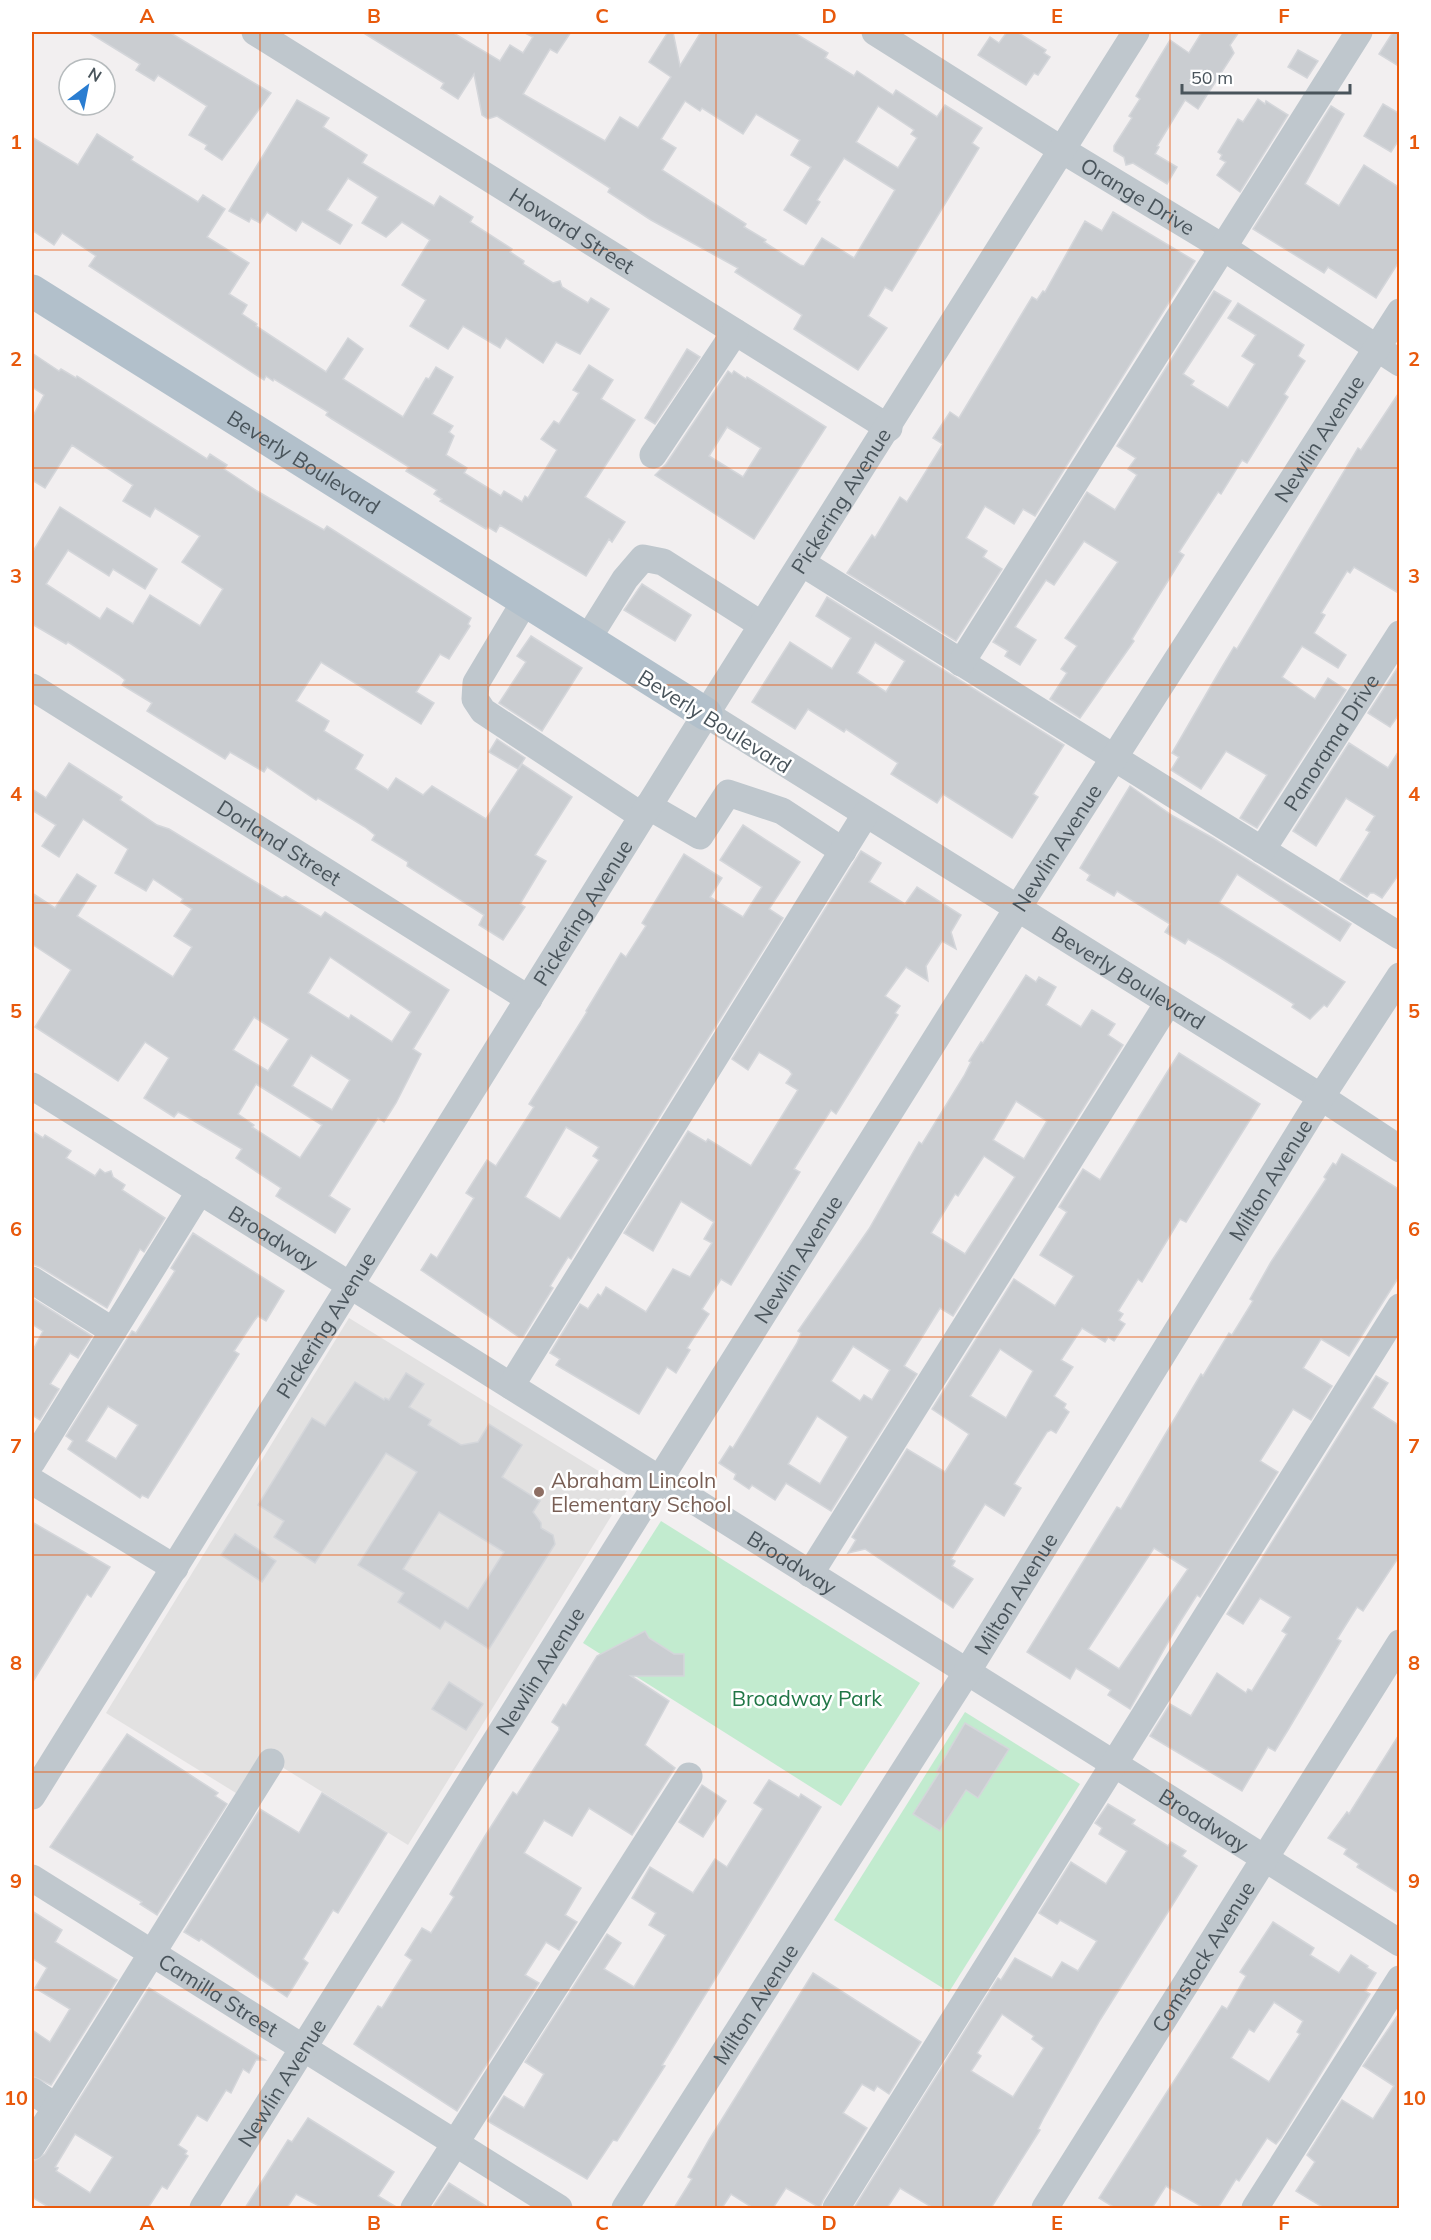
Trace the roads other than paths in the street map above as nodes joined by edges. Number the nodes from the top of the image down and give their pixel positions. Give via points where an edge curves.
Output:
1 (255, 32) edge
2 (875, 32) edge
3 (1136, 32) edge
4 (1359, 32) edge
5 (1062, 150) junction
6 (1224, 248) junction
7 (32, 291) edge
8 (1400, 312) edge
9 (735, 332) junction
10 (1376, 349) junction
11 (1400, 363) edge
12 (889, 428) junction
13 (653, 455) dead end
14 (802, 563) junction
15 (525, 601) junction
16 (763, 625) junction
17 (1400, 634) edge
18 (587, 640) junction
19 (962, 663) junction
20 (32, 687) edge
21 (706, 714) junction
22 (1114, 758) junction
23 (841, 800) junction
24 (645, 811) junction
25 (865, 815) junction
26 (817, 835) junction
27 (1262, 850) junction
28 (843, 851) junction
29 (1017, 909) junction
30 (1400, 936) edge
31 (1400, 976) edge
32 (529, 999) junction
33 (1168, 1003) junction
34 (32, 1086) edge
35 (1321, 1097) junction
36 (1400, 1149) edge
37 (200, 1191) junction
38 (32, 1280) edge
39 (350, 1285) junction
40 (1400, 1307) edge
41 (113, 1331) junction
42 (511, 1386) junction
43 (32, 1462) edge
44 (661, 1480) junction
45 (32, 1481) edge
46 (175, 1568) junction
47 (810, 1574) junction
48 (1400, 1643) edge
49 (967, 1672) junction
50 (271, 1761) dead end
51 (1115, 1765) junction
52 (689, 1776) dead end
53 (32, 1796) edge
54 (1264, 1858) junction
55 (32, 1878) edge
56 (1400, 1943) edge
57 (153, 1954) junction
58 (1400, 1979) edge
59 (303, 2048) junction
60 (32, 2091) edge
61 (56, 2107) junction
62 (456, 2144) junction
63 (32, 2146) edge
64 (203, 2208) edge
65 (414, 2208) edge
66 (559, 2208) edge
67 (625, 2208) edge
68 (836, 2208) edge
69 (1045, 2208) edge
70 (1255, 2208) edge

1 - 9 street, Howard Street
2 - 5 street, Orange Drive
3 - 5 street, Pickering Avenue
4 - 6 street
5 - 6 street, Orange Drive
5 - 12 street, Pickering Avenue
6 - 10 street, Orange Drive
6 - 19 street
7 - 15 main road, Beverly Boulevard
8 - 10 street, Newlin Avenue
9 - 12 street, Howard Street
9 - 13 street
10 - 11 street, Orange Drive
10 - 22 street, Newlin Avenue
12 - 14 street, Pickering Avenue
14 - 16 street, Pickering Avenue
14 - 19 street
15 - 18 main road, Beverly Boulevard
15 - 24 street via 476,683 475,699 483,711
16 - 18 street via 663,562 644,558 625,579
16 - 21 street, Pickering Avenue
17 - 27 street, Panorama Drive
18 - 21 main road, Beverly Boulevard
19 - 22 street
20 - 32 street, Dorland Street
21 - 23 street, Beverly Boulevard
21 - 24 street, Pickering Avenue
22 - 27 street
22 - 29 street, Newlin Avenue
23 - 25 street, Beverly Boulevard
23 - 26 street
24 - 26 street via 700,836 728,793 782,812
24 - 32 street, Pickering Avenue
25 - 28 street
25 - 29 street, Beverly Boulevard
26 - 28 street
27 - 30 street
28 - 42 street
29 - 33 street, Beverly Boulevard
29 - 44 street, Newlin Avenue
31 - 35 street, Milton Avenue
32 - 39 street, Pickering Avenue
33 - 35 street, Beverly Boulevard
33 - 47 street
34 - 37 street, Broadway
35 - 36 street, Beverly Boulevard
35 - 49 street, Milton Avenue
37 - 39 street, Broadway
37 - 41 street
38 - 41 street
39 - 42 street, Broadway
39 - 46 street, Pickering Avenue
40 - 51 street
41 - 43 street
42 - 44 street, Broadway
44 - 47 street, Broadway
44 - 59 street, Newlin Avenue
45 - 46 street
46 - 53 street, Pickering Avenue
47 - 49 street, Broadway
48 - 54 street, Comstock Avenue
49 - 51 street, Broadway
49 - 67 street, Milton Avenue
50 - 57 street
51 - 54 street, Broadway
51 - 68 street
52 - 62 street
54 - 56 street, Broadway
54 - 69 street, Comstock Avenue
55 - 57 street, Camilla Street
57 - 59 street, Camilla Street
57 - 61 street
58 - 70 street
59 - 62 street, Camilla Street
59 - 64 street, Newlin Avenue
60 - 61 street
61 - 63 street
62 - 65 street
62 - 66 street, Camilla Street

